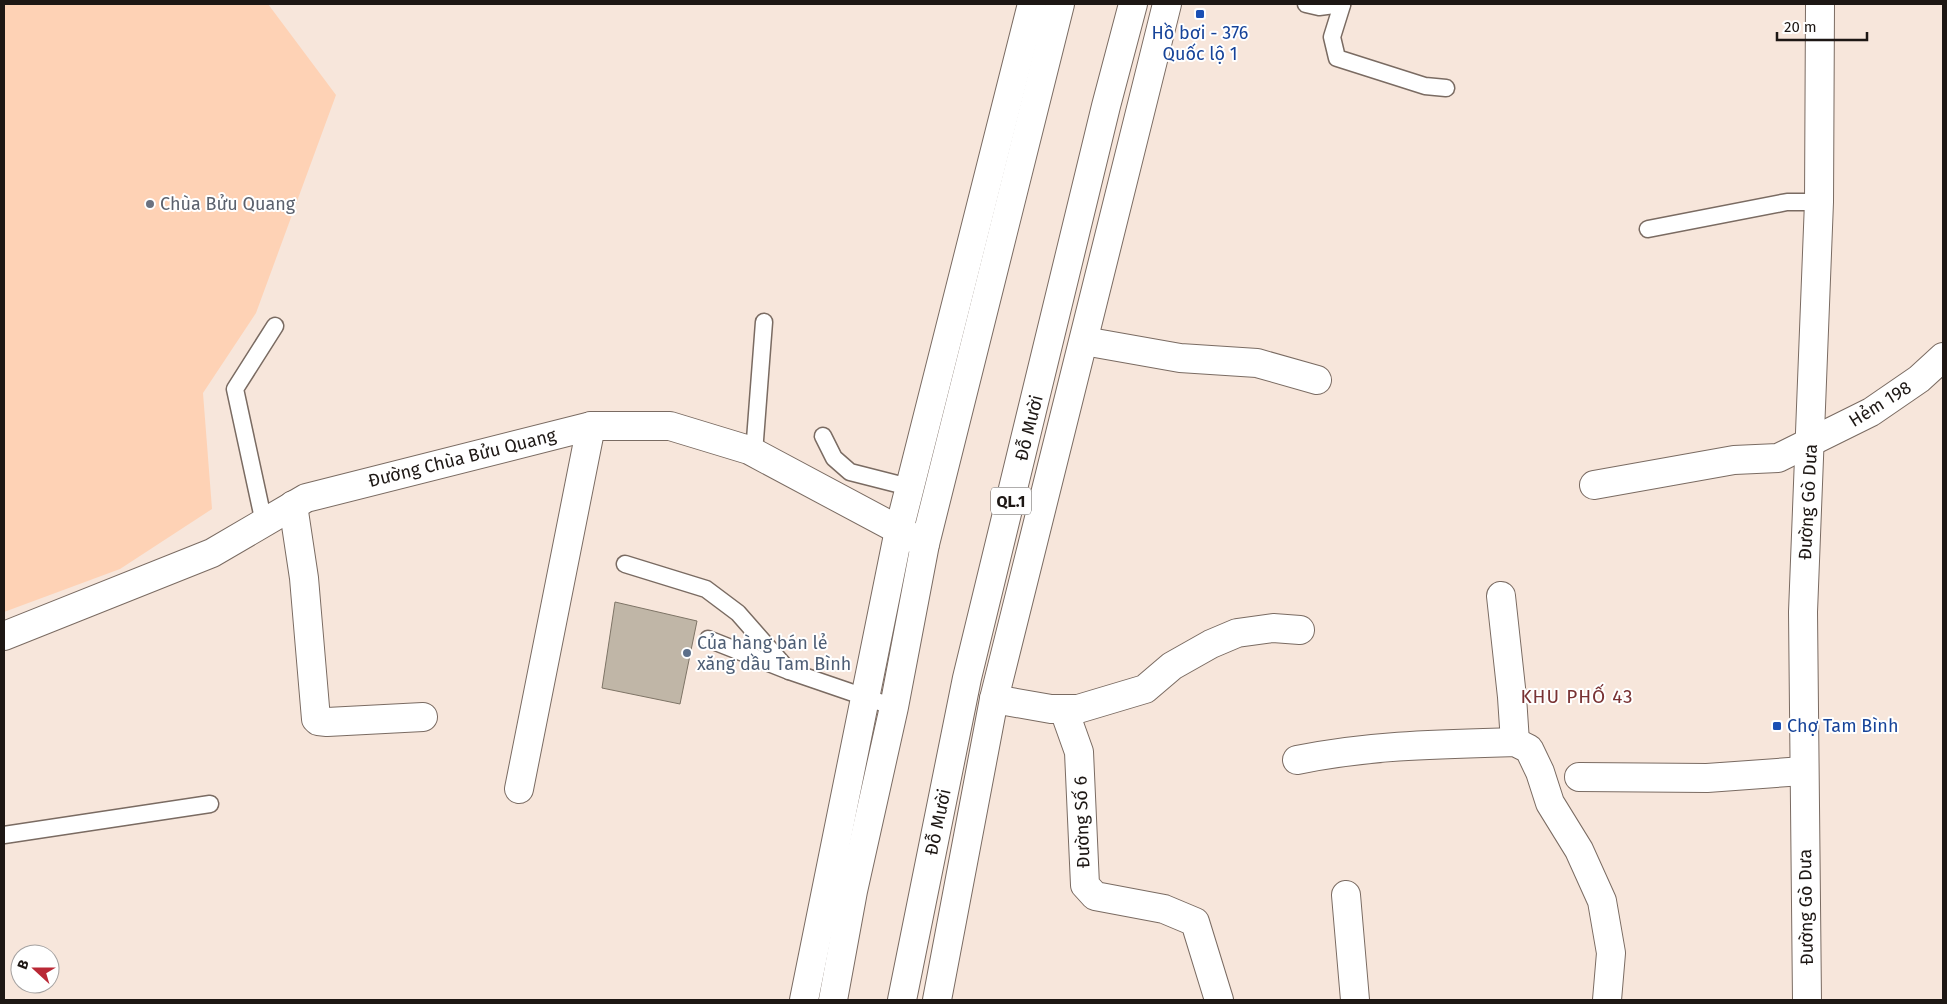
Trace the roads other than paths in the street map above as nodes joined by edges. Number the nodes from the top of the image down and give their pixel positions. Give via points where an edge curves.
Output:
1 (1032, 4) edge
2 (1060, 4) edge
3 (1133, 4) edge
4 (1166, 4) edge
5 (1306, 4) edge
6 (1820, 4) edge
7 (1342, 5) edge
8 (1446, 88) dead end
9 (1819, 202) junction
10 (1648, 229) dead end
11 (764, 322) dead end
12 (275, 326) dead end
13 (1084, 341) junction
14 (1943, 357) edge
15 (1316, 380) dead end
16 (592, 426) junction
17 (823, 436) dead end
18 (1811, 443) junction
19 (754, 453) junction
20 (1594, 485) dead end
21 (909, 487) junction
22 (293, 506) junction
23 (264, 523) junction
24 (899, 530) junction
25 (925, 544) junction
26 (626, 564) dead end
27 (1501, 596) dead end
28 (1300, 630) dead end
29 (4, 636) edge
30 (708, 639) dead end
31 (789, 671) junction
32 (865, 697) junction
33 (994, 699) junction
34 (894, 707) junction
35 (1064, 710) junction
36 (423, 717) dead end
37 (1515, 742) junction
38 (1297, 760) dead end
39 (1803, 771) junction
40 (1579, 777) dead end
41 (519, 789) dead end
42 (210, 804) dead end
43 (4, 835) edge
44 (834, 855) junction
45 (853, 891) junction
46 (1346, 894) dead end
47 (804, 1000) edge
48 (833, 1000) edge
49 (902, 1000) edge
50 (937, 1000) edge
51 (1220, 1000) edge
52 (1355, 1000) edge
53 (1607, 1000) edge
54 (1807, 1000) edge

1 - 21 main road
2 - 25 main road
3 - 49 main road, Đỗ Mười / QL.1 via 967,678
4 - 13 main road, Đỗ Mười / QL.1
5 - 7 lane via 1319,7
6 - 9 main road, Đường Gò Dưa
7 - 8 lane via 1332,37 1337,58 1425,86
9 - 10 lane via 1787,202
9 - 18 main road, Đường Gò Dưa
11 - 19 lane
12 - 23 lane via 234,389
13 - 15 main road via 1180,358 1257,363
13 - 33 main road, Đỗ Mười / QL.1
14 - 18 main road, Hẻm 198 via 1919,379 1872,412
16 - 19 main road, Đường Chùa Bửu Quang via 670,426
16 - 22 main road, Đường Chùa Bửu Quang via 306,498
16 - 41 main road
17 - 21 lane via 834,458 850,472
18 - 20 main road, Hẻm 198 via 1778,458 1734,460
18 - 39 main road, Đường Gò Dưa via 1803,612
19 - 24 main road, Đường Chùa Bửu Quang
21 - 24 main road
22 - 23 main road, Đường Chùa Bửu Quang
22 - 36 main road via 304,578 316,718 327,722
23 - 29 main road, Đường Chùa Bửu Quang via 212,553
24 - 25 main road, Đường Chùa Bửu Quang
24 - 32 main road
25 - 34 main road
26 - 31 lane via 706,589 738,613
27 - 37 main road
28 - 35 main road via 1273,628 1238,633 1172,666 1145,689 1078,710
30 - 31 lane
31 - 32 lane
32 - 34 lane
32 - 44 main road
33 - 35 main road
33 - 50 main road, Đỗ Mười / QL.1
34 - 45 main road
35 - 51 main road, Đường Số 6 via 1079,752 1084,885 1094,896 1164,909 1195,922
37 - 38 main road via 1343,751
37 - 53 main road via 1529,749 1550,803 1580,850 1602,901 1611,953
39 - 40 main road via 1708,778
39 - 54 main road, Đường Gò Dưa
42 - 43 lane
44 - 45 main road
44 - 47 main road
45 - 48 main road
46 - 52 main road

